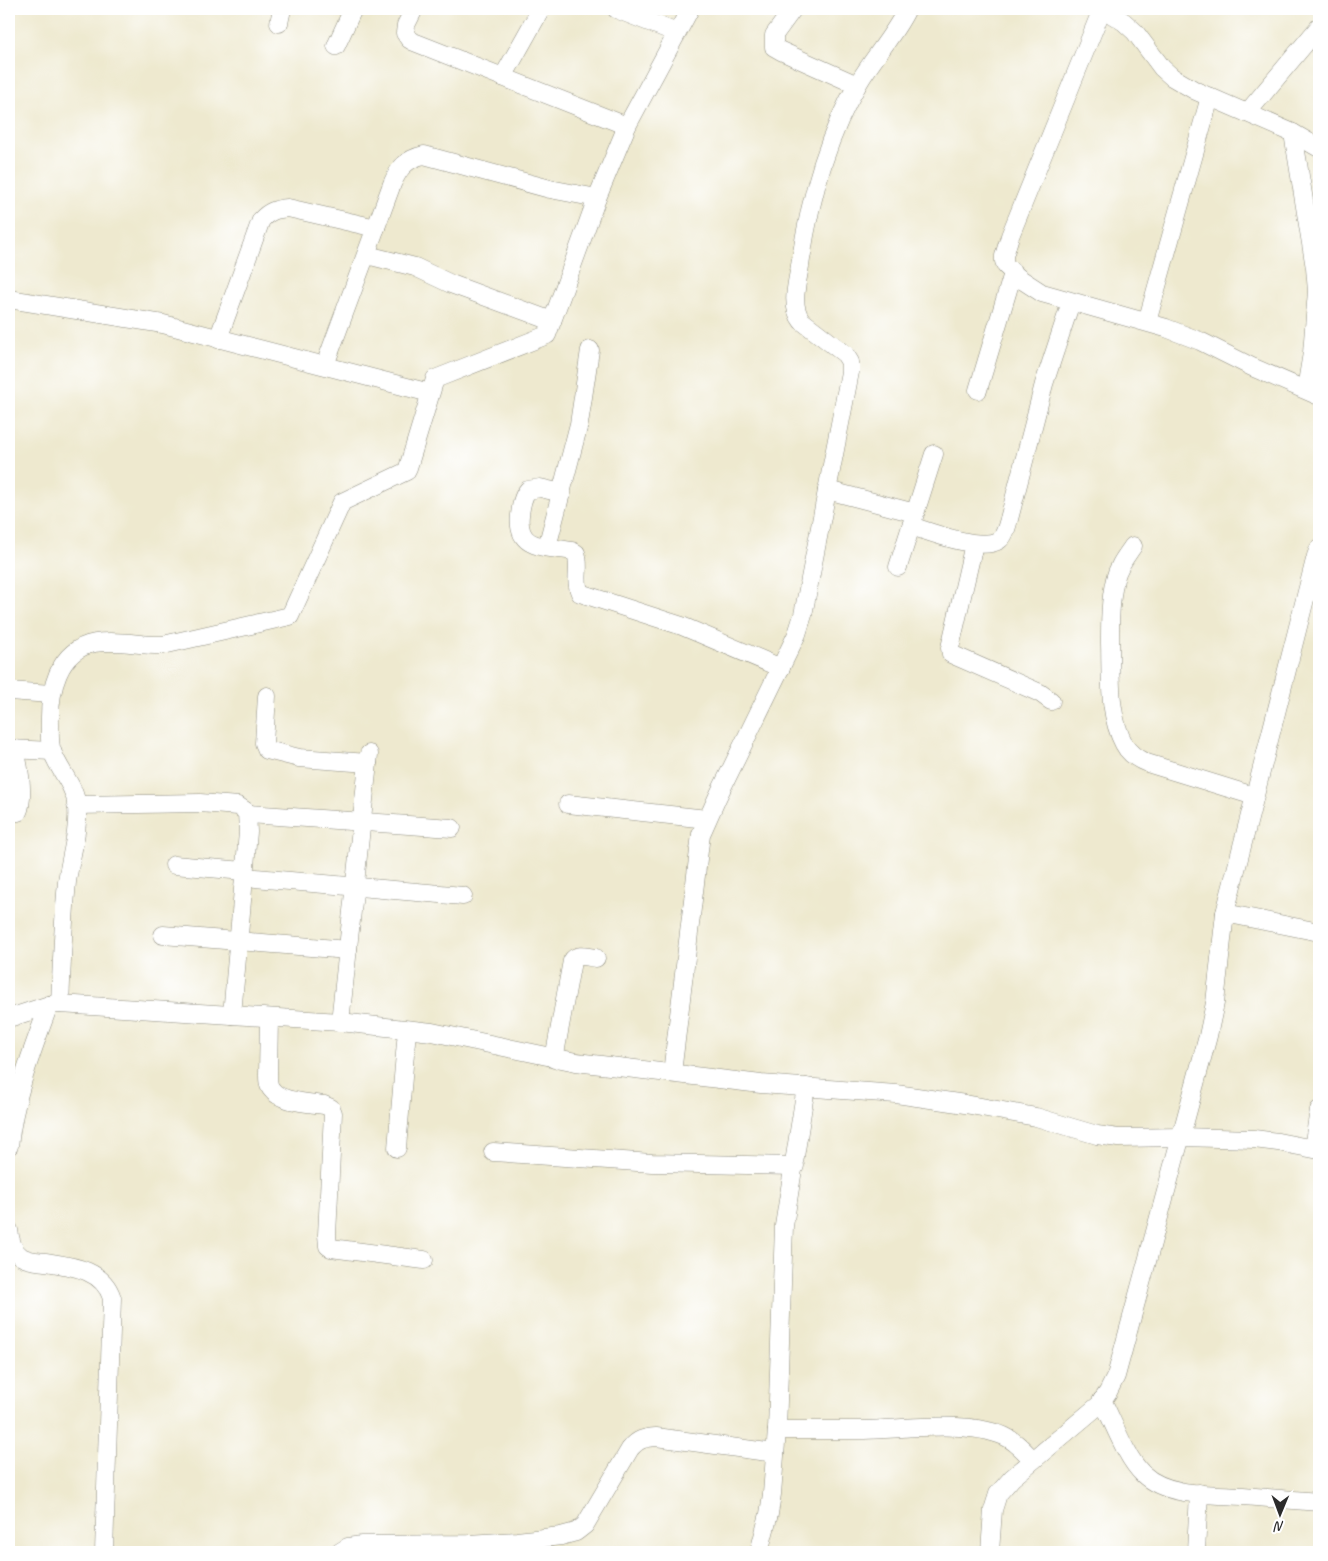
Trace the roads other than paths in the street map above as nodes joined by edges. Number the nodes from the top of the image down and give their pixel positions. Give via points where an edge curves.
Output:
1 (353, 9) edge
2 (414, 9) edge
3 (541, 9) edge
4 (616, 9) edge
5 (690, 9) edge
6 (793, 9) edge
7 (908, 9) edge
8 (1102, 9) edge
9 (1319, 27) edge
10 (677, 33) junction
11 (336, 46) dead end
12 (504, 78) junction
13 (857, 85) junction
14 (1210, 97) junction
15 (1247, 113) junction
16 (627, 126) junction
17 (1293, 133) junction
18 (1319, 148) edge
19 (597, 198) junction
20 (376, 228) junction
21 (367, 255) junction
22 (1013, 273) junction
23 (9, 299) edge
24 (1071, 302) junction
25 (552, 321) junction
26 (1147, 322) junction
27 (218, 339) junction
28 (590, 350) dead end
29 (325, 365) junction
30 (978, 390) dead end
31 (1313, 392) edge
32 (430, 393) junction
33 (934, 454) dead end
34 (827, 490) junction
35 (562, 493) junction
36 (913, 519) junction
37 (974, 544) junction
38 (1133, 546) dead end
39 (547, 547) junction
40 (1319, 548) edge
41 (898, 567) dead end
42 (781, 668) junction
43 (9, 691) edge
44 (51, 694) junction
45 (266, 696) dead end
46 (1051, 701) dead end
47 (12, 749) edge
48 (52, 751) junction
49 (1254, 796) junction
50 (568, 804) dead end
51 (76, 805) junction
52 (9, 813) edge
53 (248, 814) junction
54 (707, 819) junction
55 (362, 822) junction
56 (452, 828) dead end
57 (174, 865) dead end
58 (244, 874) junction
59 (355, 887) junction
60 (463, 896) dead end
61 (1225, 913) junction
62 (1319, 932) edge
63 (163, 935) dead end
64 (237, 941) junction
65 (348, 950) junction
66 (596, 958) dead end
67 (55, 1005) junction
68 (232, 1015) junction
69 (9, 1018) edge
70 (269, 1018) junction
71 (340, 1022) junction
72 (408, 1030) junction
73 (554, 1059) junction
74 (672, 1072) junction
75 (806, 1087) junction
76 (1319, 1110) edge
77 (1182, 1137) junction
78 (9, 1146) edge
79 (397, 1148) dead end
80 (1316, 1150) edge
81 (493, 1152) dead end
82 (795, 1166) junction
83 (9, 1230) edge
84 (424, 1260) dead end
85 (1102, 1400) junction
86 (777, 1430) junction
87 (775, 1453) junction
88 (1033, 1460) junction
89 (1199, 1493) junction
90 (1319, 1502) edge
91 (104, 1552) edge
92 (340, 1552) edge
93 (758, 1552) edge
94 (990, 1552) edge
95 (1196, 1552) edge

1 - 11 street
2 - 12 street via 406,25 405,33 409,39
3 - 12 street
4 - 10 street
5 - 10 street
6 - 13 street via 774,35 774,47
7 - 13 street
8 - 14 street via 1135,32 1172,77
8 - 22 street via 1010,236 1004,261
9 - 15 street
10 - 16 street
12 - 16 street
13 - 34 street via 820,173 809,213 796,293 797,314 802,321 836,346 847,356 850,364
14 - 15 street
14 - 26 street
15 - 17 street
16 - 19 street
17 - 18 street
17 - 31 street via 1317,291 1312,353
19 - 20 street via 550,189 424,155 414,157 398,170
19 - 25 street
20 - 21 street
20 - 27 street via 288,208 268,212 261,220
21 - 25 street via 415,267 451,284
21 - 29 street
22 - 24 street via 1042,293
22 - 30 street
23 - 27 street via 163,324
24 - 26 street
24 - 37 street via 1044,384 1005,532 996,542
25 - 32 street via 547,335 434,379
26 - 31 street via 1200,341
27 - 29 street
28 - 35 street via 579,424
29 - 32 street
32 - 44 street via 407,471 342,502 290,616 163,645 93,643 70,655 62,665
33 - 36 street
34 - 36 street
34 - 42 street via 803,615
35 - 39 street
35 - 39 street via 533,488 526,492 522,501 519,519 522,536 534,545
36 - 37 street
36 - 41 street
37 - 46 street via 950,654 1040,693
38 - 49 street via 1115,578 1110,616 1112,707 1124,746 1147,763
39 - 42 street via 576,554 578,589 583,595 682,626
40 - 49 street
42 - 54 street
43 - 44 street
44 - 48 street
45 - 55 street via 264,743 267,750 299,758 368,759
47 - 48 street
47 - 52 street via 20,775 20,806 18,812
48 - 51 street via 73,790
49 - 61 street
50 - 54 street
51 - 53 street via 200,803 238,806
51 - 67 street
53 - 55 street
53 - 58 street
54 - 74 street via 699,846
55 - 56 street
55 - 59 street
57 - 58 street
58 - 59 street
58 - 64 street
59 - 60 street
59 - 65 street
61 - 62 street
61 - 77 street via 1215,1003
63 - 64 street
64 - 65 street
64 - 68 street
65 - 71 street
66 - 73 street via 577,956 572,961
67 - 68 street
67 - 69 street
67 - 78 street via 24,1076
68 - 70 street
70 - 71 street
70 - 84 street via 268,1075 272,1091 279,1097 324,1105 331,1108 333,1114 328,1246
71 - 72 street
72 - 73 street via 466,1038
72 - 79 street
73 - 74 street
74 - 75 street
75 - 77 street via 896,1094 985,1107 1118,1138
75 - 82 street
76 - 80 street
77 - 80 street via 1254,1139
77 - 85 street via 1116,1376
81 - 82 street via 652,1163
82 - 86 street via 784,1226
83 - 91 street via 13,1247 22,1257 86,1271 104,1283 112,1298
85 - 88 street
85 - 89 street via 1141,1472 1162,1485
86 - 87 street
86 - 88 street via 974,1429 1006,1437
87 - 92 street via 646,1438 638,1440 630,1449 585,1525 576,1532 469,1544 362,1545
87 - 93 street via 769,1514
88 - 94 street via 998,1494
89 - 90 street
89 - 95 street

